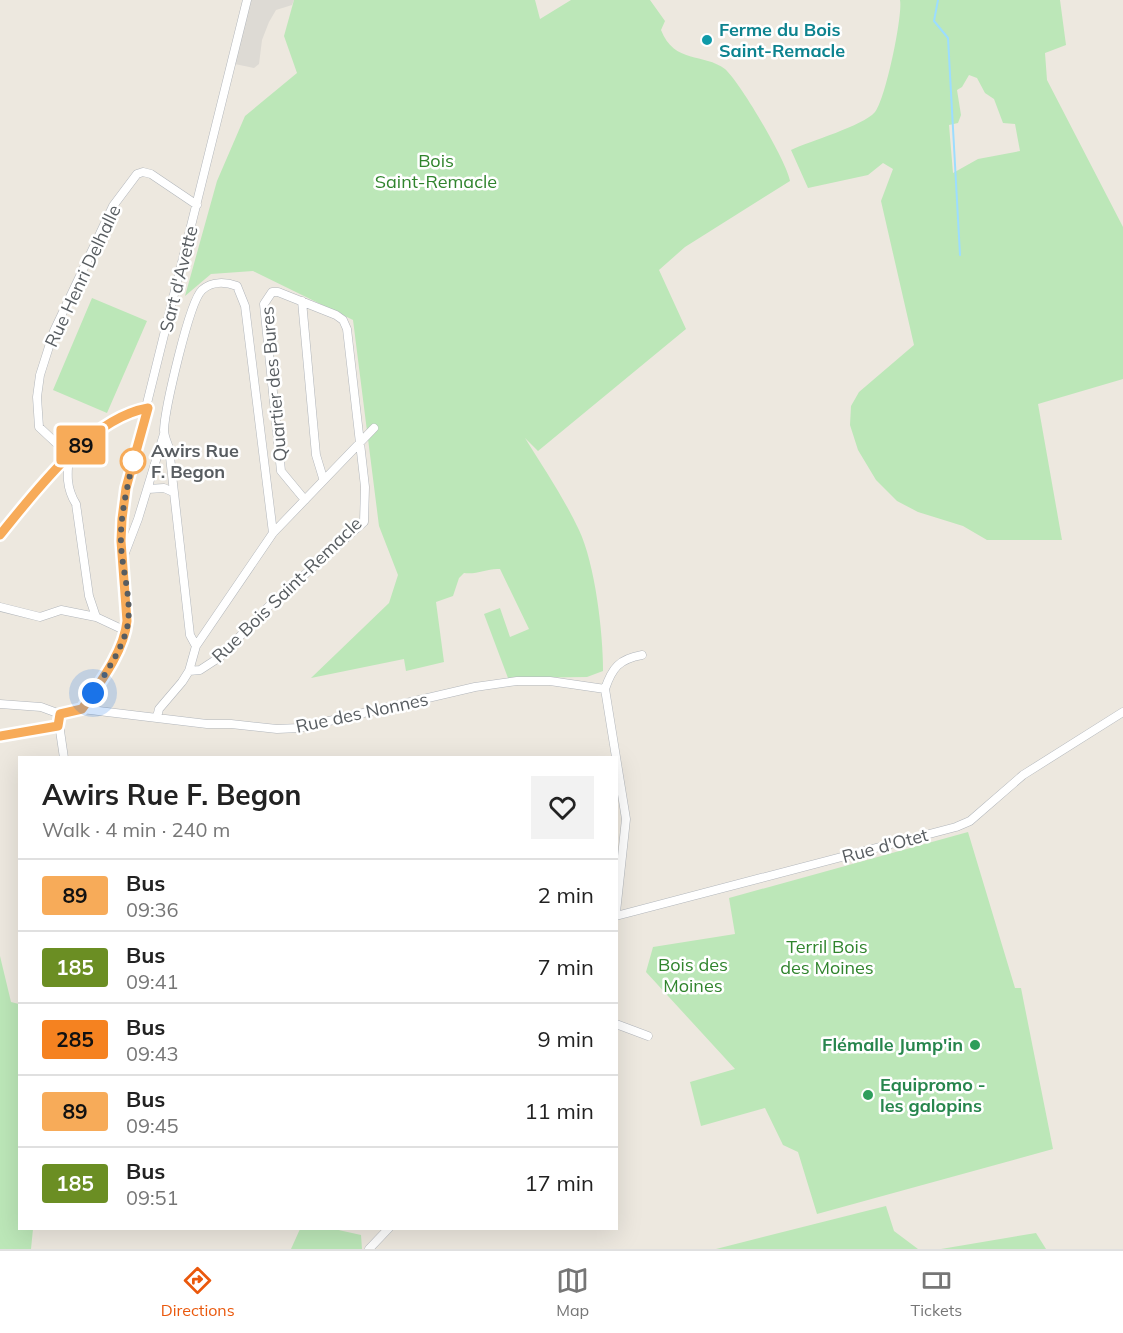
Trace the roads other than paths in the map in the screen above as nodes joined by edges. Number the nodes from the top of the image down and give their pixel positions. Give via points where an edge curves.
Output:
1 (246, 0) edge
2 (197, 206) junction
3 (302, 301) junction
4 (148, 408) junction
5 (374, 428) dead end
6 (164, 434) junction
7 (359, 442) junction
8 (69, 455) junction
9 (323, 478) junction
10 (148, 489) junction
11 (173, 492) junction
12 (304, 500) junction
13 (122, 519) junction
14 (138, 519) junction
15 (273, 533) junction
16 (0, 535) edge
17 (122, 560) junction
18 (0, 607) edge
19 (96, 616) junction
20 (126, 631) junction
21 (196, 646) junction
22 (642, 655) dead end
23 (189, 671) junction
24 (605, 689) junction
25 (0, 704) edge
26 (82, 709) junction
27 (1123, 712) edge
28 (60, 714) junction
29 (158, 717) junction
30 (58, 726) junction
31 (0, 736) edge
32 (64, 756) edge
33 (616, 756) edge
34 (618, 769) edge
35 (618, 895) edge
36 (618, 913) edge
37 (618, 1025) edge
38 (648, 1036) dead end
39 (387, 1230) edge
40 (371, 1248) edge

1 - 2 street, Sart d'Avette
2 - 4 street, Sart d'Avette
2 - 8 street, Rue Henri Delhalle via 143,172 137,174 114,206 54,331 40,375 39,427
3 - 7 street via 336,315 348,329
3 - 9 street, Quartier des Bures via 316,455
3 - 12 street, Quartier des Bures via 272,292 264,304 281,471
4 - 8 street via 132,411
4 - 13 street, Sart d'Avette via 126,488
5 - 7 street
6 - 10 street, Sart d'Avette
6 - 11 street
6 - 15 street via 192,309 201,291 214,284 237,286 245,306
7 - 9 street
7 - 23 street, Rue Bois Saint-Remacle via 367,509 364,522 255,620 220,657 200,670
8 - 16 street
8 - 19 street via 67,477 76,504 89,596
9 - 12 street
10 - 11 street
10 - 14 street, Sart d'Avette
11 - 21 street via 190,635
12 - 15 street
13 - 14 street
13 - 17 street, Sart d'Avette
14 - 17 street, Sart d'Avette
15 - 21 street
17 - 20 street, Sart d'Avette via 128,608
18 - 19 street via 40,617 62,610
19 - 20 street
20 - 26 street, Sart d'Avette
21 - 23 street
22 - 24 street via 621,660
23 - 29 street, Rue Bois Saint-Remacle via 159,709
24 - 29 street, Rue des Nonnes via 517,681 299,728
24 - 33 street
25 - 28 street
26 - 28 street
26 - 29 street, Rue des Nonnes
27 - 36 street, Rue d'Otet via 1023,775 970,821 956,827
28 - 30 street
30 - 31 street
30 - 32 street
34 - 35 street via 626,819
37 - 38 street
39 - 40 street

